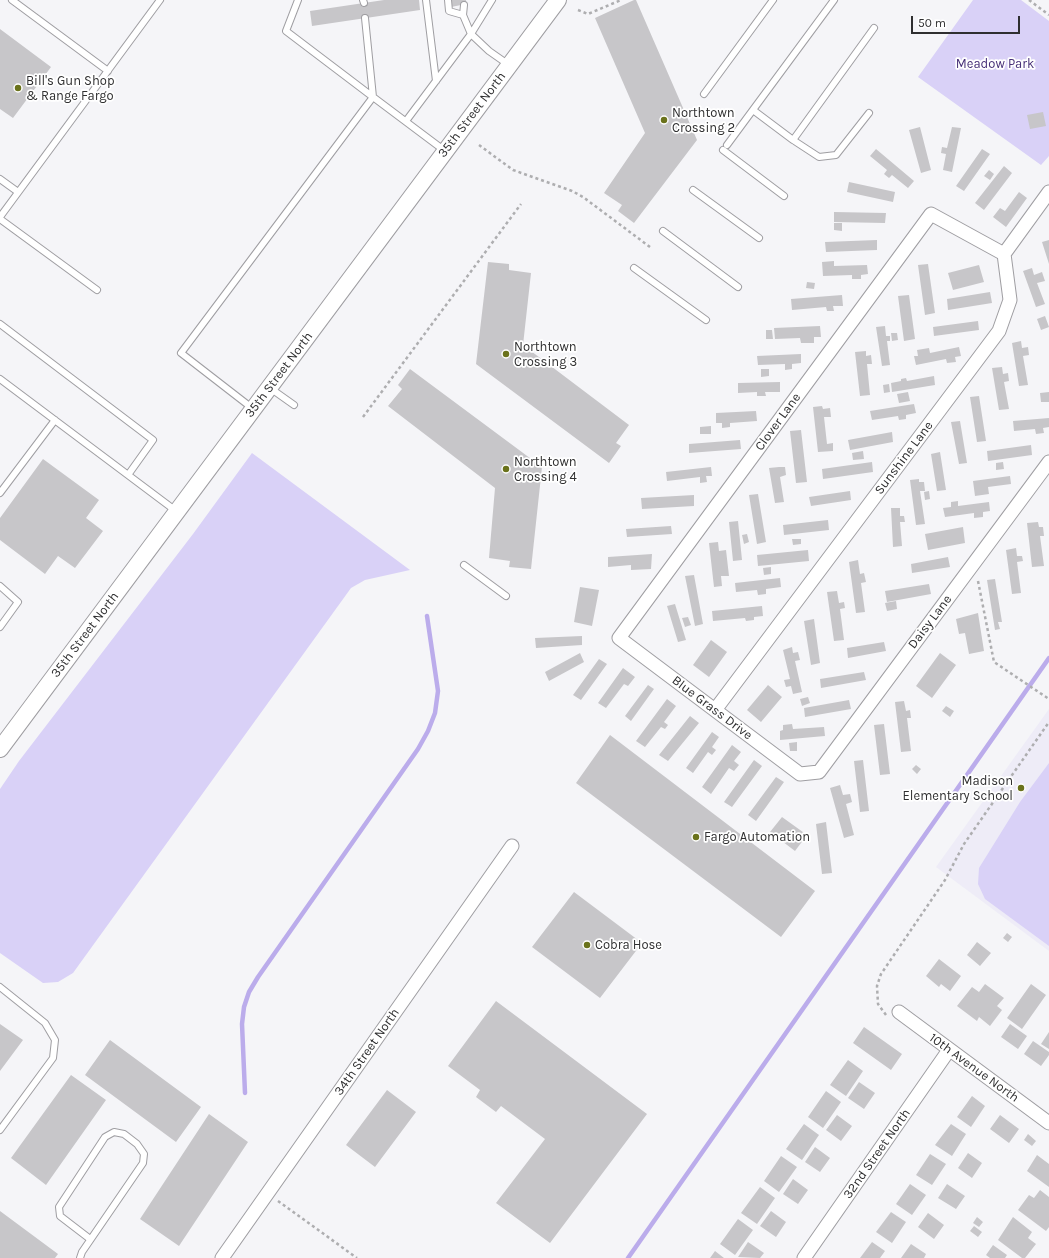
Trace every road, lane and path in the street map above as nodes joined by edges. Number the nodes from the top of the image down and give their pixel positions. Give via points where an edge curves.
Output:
1 (12, 0) edge
2 (160, 0) edge
3 (298, 0) edge
4 (426, 0) edge
5 (448, 0) edge
6 (492, 0) edge
7 (558, 0) edge
8 (621, 0) edge
9 (773, 0) edge
10 (834, 0) edge
11 (1029, 0) edge
12 (464, 5) dead end
13 (578, 10) dead end
14 (462, 15) junction
15 (1049, 15) edge
16 (365, 18) dead end
17 (874, 28) dead end
18 (471, 34) junction
19 (508, 65) junction
20 (108, 71) junction
21 (436, 81) junction
22 (704, 94) dead end
23 (373, 97) junction
24 (753, 110) junction
25 (869, 113) dead end
26 (406, 121) junction
27 (793, 140) junction
28 (479, 145) dead end
29 (445, 151) junction
30 (0, 179) edge
31 (693, 190) dead end
32 (18, 192) junction
33 (1049, 192) edge
34 (784, 196) dead end
35 (521, 204) dead end
36 (0, 218) edge
37 (662, 231) dead end
38 (759, 238) dead end
39 (650, 247) dead end
40 (1004, 254) junction
41 (634, 268) dead end
42 (738, 287) dead end
43 (96, 290) dead end
44 (706, 320) dead end
45 (0, 324) edge
46 (0, 379) edge
47 (270, 388) junction
48 (294, 405) dead end
49 (254, 409) junction
50 (363, 417) dead end
51 (55, 420) junction
52 (1049, 462) edge
53 (128, 475) junction
54 (0, 493) edge
55 (176, 512) junction
56 (974, 563) junction
57 (464, 565) dead end
58 (0, 586) edge
59 (506, 596) dead end
60 (0, 627) edge
61 (619, 638) joint
62 (1049, 699) edge
63 (715, 710) junction
64 (1049, 722) edge
65 (0, 750) edge
66 (806, 773) joint
67 (512, 846) dead end
68 (0, 987) edge
69 (894, 1016) joint
70 (949, 1050) junction
71 (1049, 1123) edge
72 (0, 1130) edge
73 (268, 1193) junction
74 (90, 1239) junction
75 (80, 1258) edge
76 (222, 1258) edge
77 (357, 1258) edge
78 (804, 1258) edge

1 - 20 lane
2 - 20 lane
3 - 23 lane via 286,31
4 - 21 lane
5 - 14 lane via 449,11
6 - 18 lane
7 - 19 street, 35th Street North
8 - 13 path via 588,14
9 - 22 lane
10 - 24 lane
11 - 15 path
12 - 14 lane
14 - 18 lane
16 - 23 lane
17 - 27 lane
18 - 19 lane
18 - 21 lane
19 - 29 street, 35th Street North
20 - 32 lane
21 - 26 lane
23 - 26 lane
23 - 49 lane via 181,353
24 - 27 lane
24 - 34 lane via 725,148
25 - 27 lane via 836,155 819,157
26 - 29 lane
28 - 39 path via 513,170 583,197
29 - 47 street, 35th Street North
30 - 32 lane
31 - 38 lane
32 - 36 lane
33 - 40 street
35 - 50 path
36 - 43 lane
37 - 42 lane
40 - 61 street, Clover Lane via 931,214
40 - 63 street, Sunshine Lane via 1010,300 1000,331
41 - 44 lane
45 - 53 lane via 153,440
46 - 51 lane
47 - 48 lane
47 - 49 street, 35th Street North
49 - 55 street, 35th Street North
51 - 53 lane
51 - 54 lane
52 - 56 street, Daisy Lane
53 - 55 lane
55 - 65 street, 35th Street North
56 - 62 path via 994,662
56 - 66 street, Daisy Lane via 819,772
57 - 59 lane
58 - 60 lane via 18,602
61 - 63 street, Blue Grass Drive
63 - 66 street, Blue Grass Drive via 800,774
64 - 69 path via 964,844 945,880 881,974 877,986 878,1004
67 - 73 street, 34th Street North
68 - 72 lane via 45,1023 55,1040 53,1058
69 - 70 street, 10th Avenue North
70 - 71 street, 10th Avenue North
70 - 78 street, 32nd Street North
73 - 76 street, 34th Street North
73 - 77 path
74 - 74 lane via 143,1163 144,1154 137,1144 124,1134 114,1132 105,1137 59,1207 60,1216
74 - 75 lane

